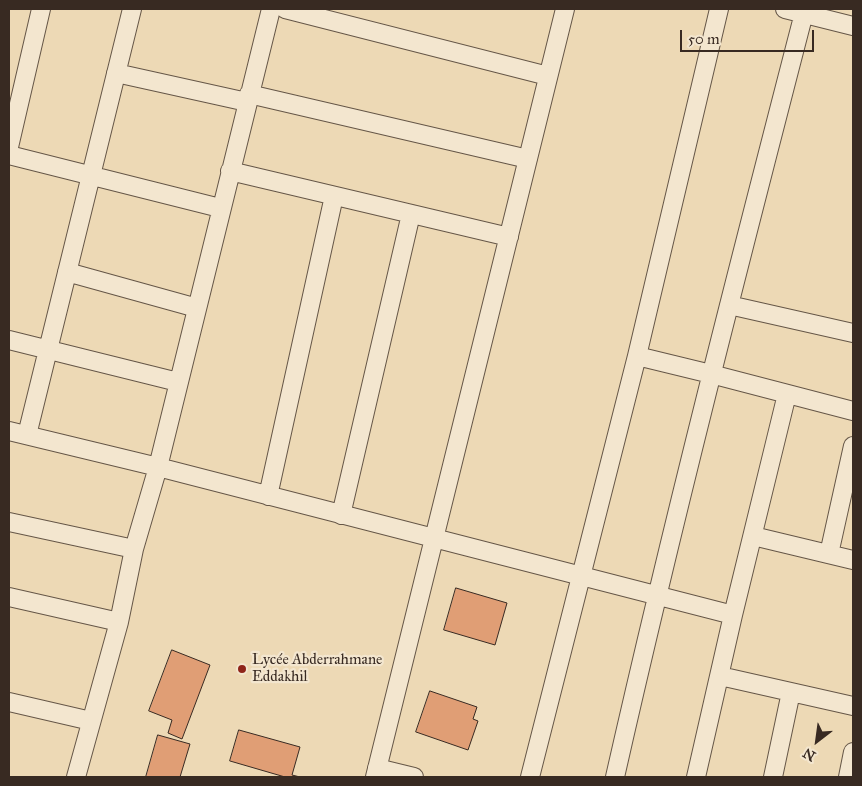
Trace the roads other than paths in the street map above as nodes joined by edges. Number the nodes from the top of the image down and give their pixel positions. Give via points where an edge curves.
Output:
1 (41, 9) edge
2 (132, 9) edge
3 (271, 9) edge
4 (285, 9) edge
5 (565, 9) edge
6 (719, 9) edge
7 (785, 9) edge
8 (804, 14) junction
9 (853, 26) edge
10 (116, 73) junction
11 (548, 76) junction
12 (248, 98) junction
13 (9, 147) edge
14 (9, 155) edge
15 (528, 160) junction
16 (230, 171) junction
17 (91, 176) junction
18 (334, 196) junction
19 (220, 208) junction
20 (411, 214) junction
21 (509, 238) junction
22 (67, 272) junction
23 (729, 305) junction
24 (197, 308) junction
25 (853, 333) edge
26 (9, 340) edge
27 (48, 350) junction
28 (637, 356) junction
29 (711, 374) junction
30 (178, 382) junction
31 (787, 394) junction
32 (853, 411) edge
33 (9, 431) edge
34 (27, 435) junction
35 (853, 446) edge
36 (158, 467) junction
37 (268, 496) junction
38 (341, 515) junction
39 (9, 522) edge
40 (753, 536) junction
41 (434, 539) junction
42 (134, 549) junction
43 (829, 554) junction
44 (853, 560) edge
45 (580, 575) junction
46 (656, 595) junction
47 (9, 597) edge
48 (733, 615) junction
49 (119, 622) junction
50 (720, 676) junction
51 (791, 692) junction
52 (9, 702) edge
53 (853, 706) edge
54 (91, 721) junction
55 (853, 752) edge
56 (376, 772) edge
57 (76, 777) edge
58 (414, 777) edge
59 (530, 777) edge
60 (615, 777) edge
61 (696, 777) edge
62 (773, 777) edge
63 (848, 777) edge

1 - 13 street
2 - 10 street
3 - 12 street
4 - 11 street
5 - 11 street
6 - 28 street
7 - 8 street
8 - 9 street
8 - 23 street
10 - 12 street
10 - 17 street
11 - 15 street
12 - 15 street
12 - 16 street
14 - 17 street
15 - 21 street
16 - 18 street
16 - 19 street
17 - 19 street
17 - 22 street
18 - 20 street
18 - 37 street
19 - 24 street
20 - 21 street
20 - 38 street
21 - 41 street
22 - 24 street
22 - 27 street
23 - 25 street
23 - 29 street
24 - 30 street
26 - 27 street
27 - 30 street
27 - 34 street
28 - 29 street
28 - 45 street
29 - 31 street
29 - 46 street
30 - 36 street
31 - 32 street
31 - 40 street
33 - 34 street
34 - 36 street
35 - 43 street
36 - 37 street
36 - 42 street
37 - 38 street
38 - 41 street
39 - 42 street
40 - 43 street
40 - 48 street
41 - 45 street
41 - 56 street
42 - 49 street
43 - 44 street
45 - 46 street
45 - 59 street
46 - 48 street
46 - 60 street
47 - 49 street
48 - 50 street
49 - 54 street
50 - 51 street
50 - 61 street
51 - 53 street
51 - 62 street
52 - 54 street
54 - 57 street
55 - 63 street
56 - 58 street

